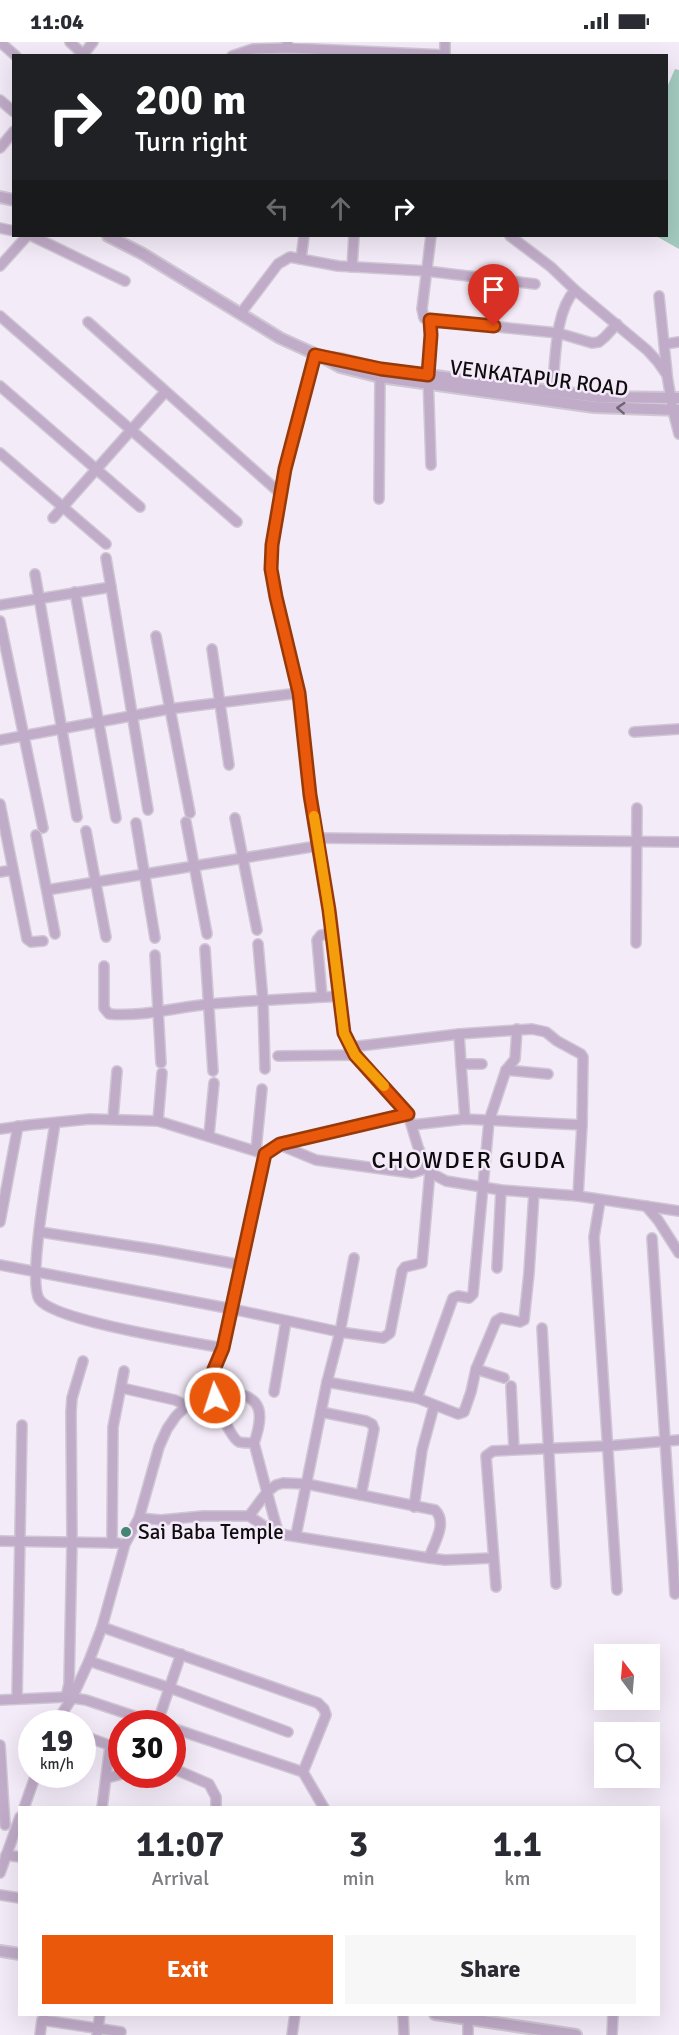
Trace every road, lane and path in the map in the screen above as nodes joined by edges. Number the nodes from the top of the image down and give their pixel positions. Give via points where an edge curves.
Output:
1 (0, 42) edge
2 (70, 42) edge
3 (93, 42) edge
4 (383, 42) edge
5 (288, 45) edge
6 (383, 53) junction
7 (14, 54) edge
8 (82, 54) edge
9 (84, 54) edge
10 (239, 54) edge
11 (414, 54) edge
12 (0, 100) edge
13 (12, 110) edge
14 (12, 133) edge
15 (0, 148) edge
16 (26, 237) edge
17 (34, 237) edge
18 (110, 237) edge
19 (304, 237) edge
20 (354, 237) edge
21 (431, 237) edge
22 (511, 237) edge
23 (301, 259) junction
24 (0, 266) edge
25 (351, 267) junction
26 (426, 271) junction
27 (124, 281) dead end
28 (535, 284) dead end
29 (575, 290) junction
30 (659, 296) dead end
31 (241, 313) junction
32 (0, 316) edge
33 (430, 320) junction
34 (88, 322) dead end
35 (617, 324) junction
36 (558, 333) junction
37 (679, 342) edge
38 (665, 344) junction
39 (320, 356) junction
40 (667, 375) junction
41 (380, 377) junction
42 (428, 380) junction
43 (0, 386) edge
44 (165, 392) junction
45 (552, 392) junction
46 (675, 398) edge
47 (676, 411) edge
48 (131, 431) junction
49 (679, 434) edge
50 (0, 453) edge
51 (430, 465) dead end
52 (97, 469) junction
53 (281, 495) junction
54 (379, 499) dead end
55 (140, 507) dead end
56 (62, 508) junction
57 (53, 518) dead end
58 (237, 522) dead end
59 (106, 544) dead end
60 (106, 558) dead end
61 (35, 574) dead end
62 (111, 587) junction
63 (75, 592) junction
64 (38, 598) junction
65 (0, 605) edge
66 (0, 621) edge
67 (156, 636) dead end
68 (212, 649) dead end
69 (299, 693) junction
70 (220, 702) junction
71 (169, 709) junction
72 (134, 716) junction
73 (99, 722) junction
74 (62, 728) junction
75 (679, 729) edge
76 (634, 732) dead end
77 (23, 735) junction
78 (0, 740) edge
79 (229, 765) dead end
80 (0, 804) edge
81 (636, 808) dead end
82 (148, 810) dead end
83 (77, 817) dead end
84 (116, 818) dead end
85 (235, 818) dead end
86 (136, 823) dead end
87 (86, 831) dead end
88 (317, 842) junction
89 (636, 842) junction
90 (679, 842) edge
91 (243, 859) junction
92 (194, 867) junction
93 (12, 870) junction
94 (0, 872) edge
95 (145, 876) junction
96 (96, 884) junction
97 (47, 890) junction
98 (257, 930) dead end
99 (55, 934) dead end
100 (207, 934) dead end
101 (332, 934) junction
102 (106, 937) dead end
103 (155, 938) dead end
104 (43, 941) dead end
105 (636, 943) dead end
106 (258, 944) dead end
107 (205, 949) dead end
108 (155, 955) dead end
109 (104, 966) dead end
110 (340, 996) junction
111 (322, 997) junction
112 (263, 1001) junction
113 (209, 1004) junction
114 (158, 1012) junction
115 (517, 1029) junction
116 (459, 1034) junction
117 (353, 1051) junction
118 (278, 1056) dead end
119 (461, 1064) junction
120 (482, 1064) dead end
121 (265, 1069) dead end
122 (506, 1070) junction
123 (117, 1071) dead end
124 (213, 1071) dead end
125 (548, 1074) dead end
126 (213, 1083) dead end
127 (262, 1089) dead end
128 (408, 1114) junction
129 (113, 1119) junction
130 (465, 1119) junction
131 (158, 1121) junction
132 (489, 1121) junction
133 (55, 1123) junction
134 (412, 1125) junction
135 (582, 1125) junction
136 (18, 1126) junction
137 (0, 1130) edge
138 (209, 1135) junction
139 (280, 1144) junction
140 (261, 1152) junction
141 (429, 1170) junction
142 (482, 1187) junction
143 (501, 1190) junction
144 (534, 1193) junction
145 (578, 1196) junction
146 (600, 1201) junction
147 (646, 1206) junction
148 (679, 1211) edge
149 (0, 1222) edge
150 (40, 1232) junction
151 (652, 1238) dead end
152 (679, 1253) edge
153 (354, 1258) dead end
154 (0, 1265) edge
155 (242, 1265) junction
156 (497, 1268) dead end
157 (35, 1270) junction
158 (232, 1309) junction
159 (286, 1322) junction
160 (542, 1328) dead end
161 (340, 1332) junction
162 (223, 1348) junction
163 (83, 1361) dead end
164 (476, 1369) junction
165 (124, 1371) dead end
166 (504, 1378) dead end
167 (327, 1382) junction
168 (207, 1386) junction
169 (511, 1386) dead end
170 (122, 1388) junction
171 (274, 1392) dead end
172 (417, 1398) junction
173 (187, 1406) junction
174 (434, 1406) junction
175 (321, 1412) junction
176 (22, 1425) dead end
177 (666, 1440) junction
178 (679, 1440) edge
179 (254, 1443) junction
180 (607, 1446) junction
181 (548, 1448) junction
182 (514, 1449) junction
183 (307, 1484) junction
184 (267, 1492) junction
185 (361, 1496) junction
186 (414, 1508) junction
187 (249, 1516) junction
188 (139, 1518) junction
189 (278, 1533) junction
190 (296, 1535) junction
191 (20, 1540) junction
192 (0, 1541) edge
193 (72, 1542) junction
194 (112, 1543) junction
195 (125, 1544) junction
196 (429, 1558) junction
197 (493, 1558) junction
198 (556, 1584) dead end
199 (496, 1587) dead end
200 (617, 1590) dead end
201 (675, 1594) dead end
202 (102, 1627) junction
203 (181, 1654) junction
204 (89, 1661) junction
205 (170, 1688) junction
206 (69, 1698) junction
207 (17, 1699) junction
208 (0, 1700) edge
209 (63, 1710) edge
210 (117, 1710) edge
211 (162, 1710) edge
212 (288, 1732) dead end
213 (186, 1733) edge
214 (0, 1745) edge
215 (108, 1767) edge
216 (303, 1772) junction
217 (186, 1774) edge
218 (107, 1778) joint
219 (31, 1788) edge
220 (24, 1806) edge
221 (102, 1806) edge
222 (216, 1806) edge
223 (323, 1806) edge
224 (18, 1821) edge
225 (2, 1825) edge
226 (6, 1855) junction
227 (18, 1857) edge
228 (0, 1873) edge
229 (0, 1895) edge
230 (18, 1898) edge
231 (0, 1951) edge
232 (18, 1954) edge
233 (100, 2016) edge
234 (295, 2016) edge
235 (404, 2016) edge
236 (448, 2016) edge
237 (613, 2016) edge
238 (468, 2019) junction
239 (98, 2031) edge
240 (121, 2032) dead end
241 (40, 2035) edge
242 (292, 2035) edge
243 (404, 2035) edge
244 (468, 2035) edge
245 (576, 2035) edge
246 (612, 2035) edge

1 - 7 street
2 - 8 street
3 - 9 street
4 - 6 street
5 - 6 street
5 - 10 street
6 - 11 street
12 - 13 street
14 - 15 street
16 - 24 street
17 - 27 street
18 - 31 street, VENKATAPUR ROAD
19 - 23 street
20 - 25 street
21 - 26 street
22 - 29 street
23 - 25 street
23 - 31 street via 290,257 278,264
25 - 26 street
26 - 28 street
26 - 33 street via 422,309 424,318
29 - 35 street
29 - 36 street via 567,298
30 - 38 street
31 - 39 street, VENKATAPUR ROAD via 280,338
32 - 48 street
33 - 36 street
33 - 42 street
34 - 44 street
35 - 36 street via 605,337 592,343
35 - 40 street via 647,350
36 - 45 street
37 - 38 street
38 - 40 street
39 - 41 street, VENKATAPUR ROAD via 340,367
39 - 42 street
39 - 53 street via 285,469
40 - 46 street
41 - 42 street, VENKATAPUR ROAD
41 - 54 street
42 - 45 street
47 -> 42 street, VENKATAPUR ROAD via 594,406
42 - 51 street
43 - 52 street
44 - 48 street
44 - 53 street
45 - 46 street
46 - 47 street
47 - 49 street
48 - 52 street
48 - 58 street
50 - 56 street
52 - 55 street
52 - 56 street
53 - 69 street via 271,569
56 - 57 street
56 - 59 street
60 - 62 street
61 - 64 street
62 - 63 street
62 - 72 street
63 - 64 street
63 - 73 street
64 - 65 street
64 - 74 street
66 - 77 street
67 - 71 street
68 - 70 street
69 - 70 street
69 - 88 street
70 - 71 street
70 - 79 street
71 - 72 street
71 - 92 street
72 - 73 street
72 - 82 street
73 - 74 street
73 - 84 street
74 - 77 street
74 - 83 street
75 - 76 street
77 - 78 street
77 - 97 street
80 - 93 street
81 - 89 street
85 - 91 street
86 - 95 street
87 - 96 street
88 - 89 street
88 - 91 street
88 - 101 street
89 - 90 street
89 - 105 street
91 - 92 street
91 - 98 street
92 - 95 street
92 - 100 street
93 - 94 street
93 - 104 street via 27,939
95 - 96 street
95 - 103 street
96 - 97 street
96 - 102 street
97 - 99 street
101 - 110 street
101 - 111 street via 321,934 317,940
106 - 112 street
107 - 113 street
108 - 114 street
109 - 114 street via 105,1012
110 - 111 street
110 - 117 street via 344,1033
111 - 112 street
112 - 113 street
112 - 121 street
113 - 114 street
113 - 124 street
114 - 131 street
115 - 116 street
115 - 122 street via 515,1059
115 - 135 street via 546,1032 581,1054
116 - 117 street
116 - 119 street
117 - 118 street
117 - 128 street
119 - 120 street
119 - 130 street
122 - 125 street
122 - 132 street
123 - 129 street
126 - 138 street
127 - 140 street
128 - 134 street
128 - 139 street
129 - 131 street
129 - 133 street
130 - 132 street
130 - 134 street
131 - 138 street
132 - 135 street
132 - 142 street
133 - 136 street
133 - 150 street
134 - 141 street
135 - 145 street
136 - 137 street
136 - 149 street
138 - 140 street
139 - 140 street
139 - 141 street via 316,1160 412,1173
140 - 155 street
141 - 142 street via 446,1181
141 - 161 street via 422,1263 402,1271 389,1335 383,1338
142 - 143 street
142 - 172 street via 473,1294 469,1298 453,1298
143 - 144 street
143 - 156 street
144 - 145 street
144 - 164 street via 524,1320 520,1323 501,1318 496,1322
145 - 146 street
146 - 147 street
146 - 180 street via 594,1237
147 - 148 street
147 - 152 street
150 - 155 street
150 - 157 street
151 - 177 street
153 - 161 street
154 - 157 street
155 - 158 street
157 - 158 street
157 - 162 street via 40,1302 62,1313
158 - 159 street
158 - 162 street
159 - 161 street
159 - 171 street
160 - 181 street
161 - 167 street
162 - 168 street
163 - 193 street via 70,1412
164 - 166 street
164 - 174 street via 464,1412 458,1414
165 - 170 street
167 - 172 street
167 - 175 street
168 - 173 street
168 - 179 street via 231,1434 239,1442
168 - 179 street via 256,1401 261,1423
169 - 182 street
170 - 173 street
170 - 194 street via 113,1427
172 - 174 street
173 - 188 street via 167,1429 159,1447
174 - 186 street via 422,1450
175 - 183 street
175 - 185 street via 372,1424
176 - 191 street
177 - 178 street
177 - 180 street
177 - 201 street
179 - 184 street
180 - 181 street
180 - 200 street
181 - 182 street
181 - 198 street
182 - 197 street via 493,1451 486,1456
183 - 184 street via 283,1483
183 - 185 street
183 - 190 street
184 - 187 street
184 - 189 street
185 - 186 street
186 - 196 street via 435,1510 441,1520
187 - 188 street
187 - 189 street
188 - 195 street
189 - 190 street
190 - 196 street
191 - 192 street
191 - 193 street
191 - 207 street
193 - 194 street
193 - 206 street
194 - 195 street
195 - 202 street
196 - 197 street
197 - 199 street
202 - 203 street
202 - 204 street
203 - 205 street
203 - 216 street via 318,1703 326,1715
204 - 205 street
204 - 206 street
205 - 211 street
205 - 212 street
206 - 207 street
206 - 209 street
206 - 210 street
207 - 208 street
213 - 216 street
214 - 225 street
215 - 218 street
216 - 223 street
217 - 222 street via 209,1784
218 - 221 street
219 - 220 street
224 - 225 street
224 - 226 street
226 - 227 street
226 - 228 street
229 - 230 street
231 - 232 street
233 - 239 street
234 - 242 street
235 - 243 street
236 - 238 street
237 - 246 street
238 - 244 street
238 - 245 street
239 - 240 street
239 - 241 street via 42,2020

